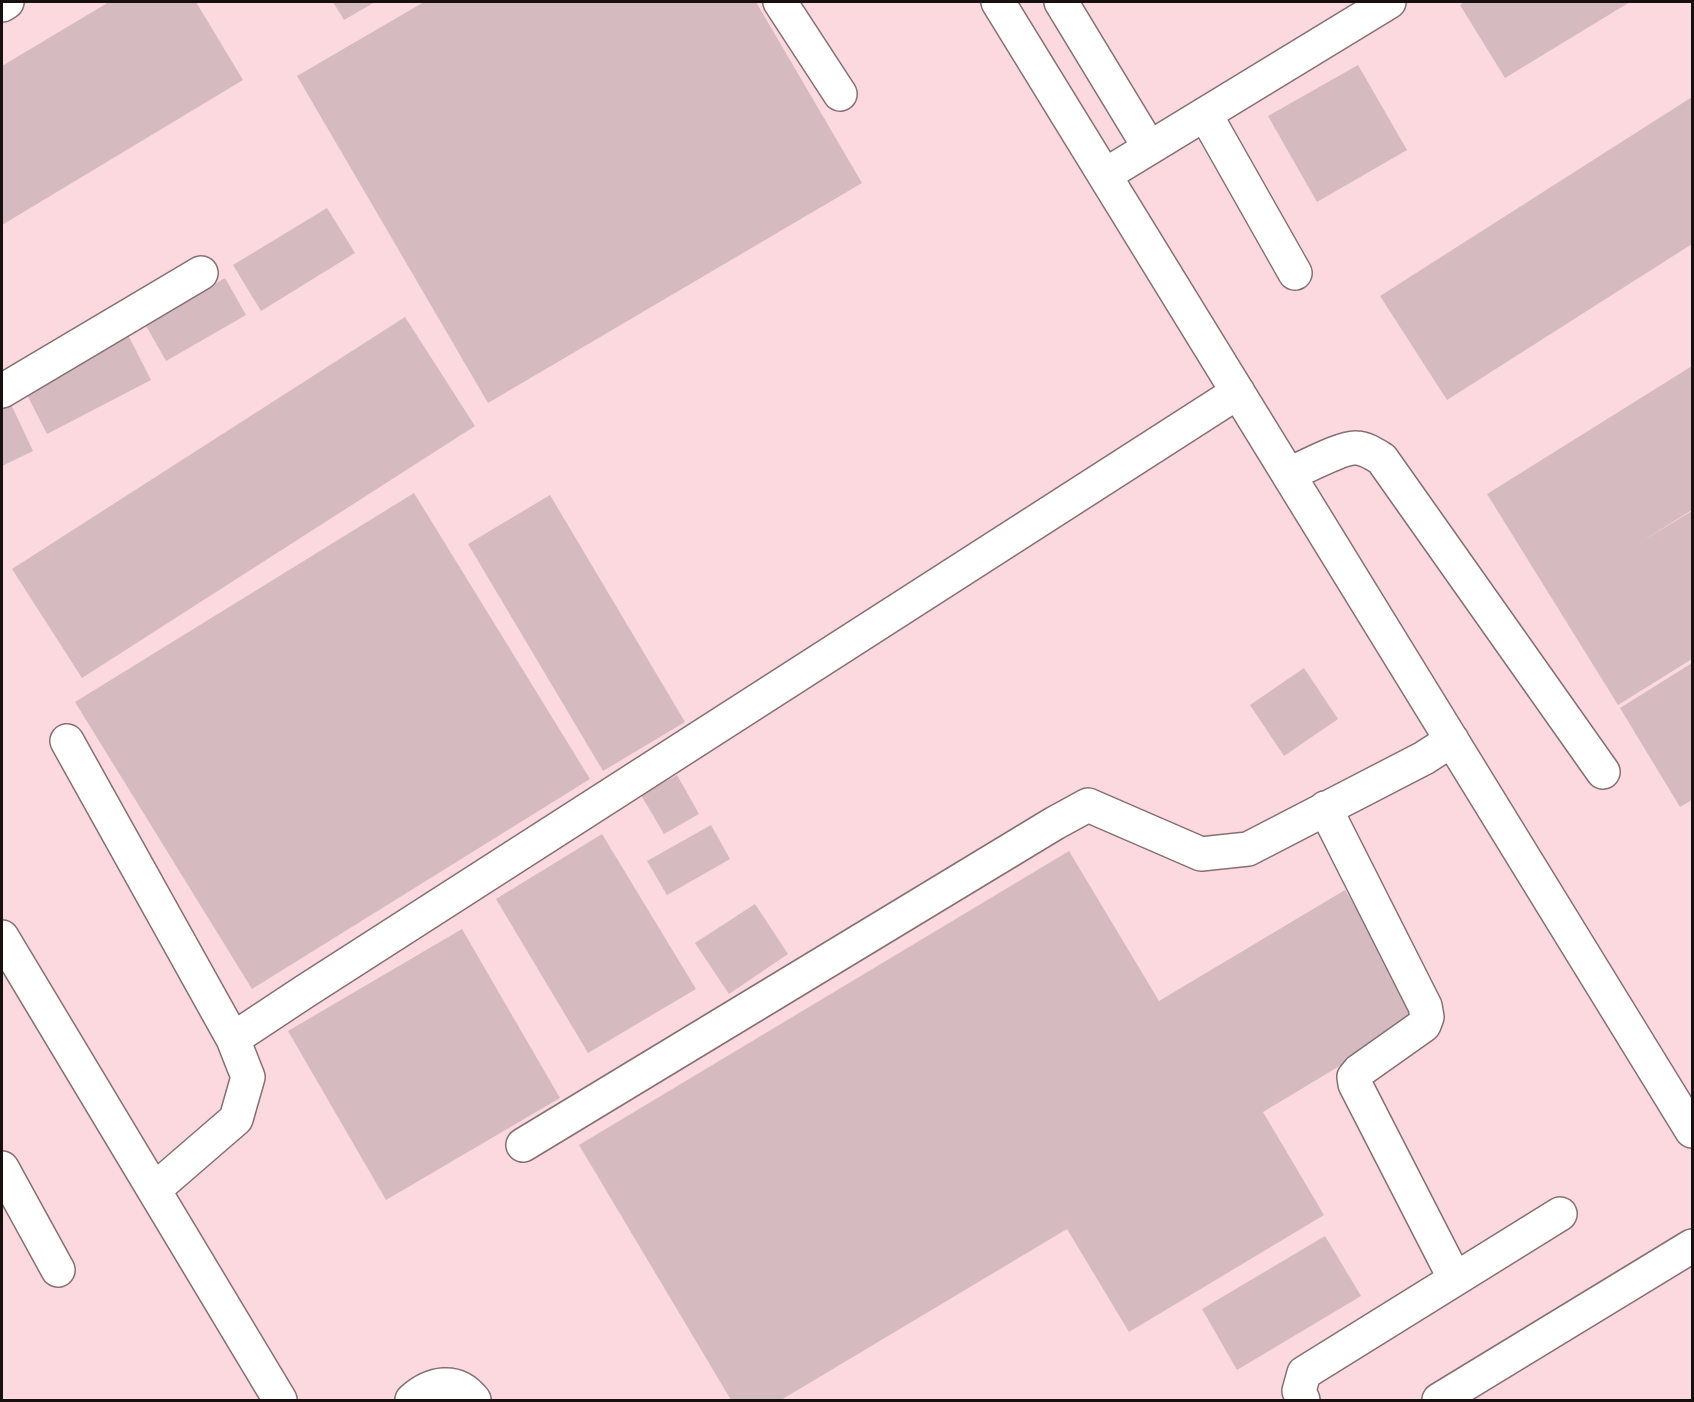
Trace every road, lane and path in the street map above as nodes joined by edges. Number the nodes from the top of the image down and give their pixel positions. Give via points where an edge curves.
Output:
1 (7, 2) edge
2 (780, 2) edge
3 (998, 2) edge
4 (1061, 2) edge
5 (1389, 2) edge
6 (2, 5) edge
7 (840, 94) dead end
8 (1205, 114) junction
9 (1149, 147) junction
10 (1105, 175) junction
11 (201, 273) dead end
12 (1295, 273) dead end
13 (2, 391) edge
14 (1238, 392) junction
15 (1289, 474) junction
16 (1452, 740) junction
17 (68, 741) dead end
18 (1603, 772) dead end
19 (1325, 808) junction
20 (2, 936) edge
21 (233, 1039) junction
22 (1692, 1131) edge
23 (523, 1145) dead end
24 (2, 1168) edge
25 (155, 1189) junction
26 (1560, 1214) dead end
27 (1692, 1246) edge
28 (58, 1270) dead end
29 (1455, 1279) junction
30 (280, 1401) edge
31 (412, 1401) edge
32 (474, 1401) edge
33 (1304, 1401) edge
34 (1439, 1401) edge

1 - 6 street
2 - 7 street
3 - 10 street
4 - 9 street
5 - 8 street
8 - 9 street
8 - 12 street
9 - 10 street
10 - 14 street
11 - 13 street
14 - 15 street
14 - 21 street
15 - 16 street
15 - 18 street via 1355,447 1382,459
16 - 19 street
16 - 22 street
17 - 21 street
19 - 23 street via 1248,849 1201,854 1088,805
19 - 29 street via 1425,1006 1427,1017 1424,1025 1359,1071 1354,1084
20 - 25 street
21 - 25 street via 248,1077 236,1119
24 - 28 street
25 - 30 street
26 - 29 street
27 - 34 street
29 - 33 street via 1304,1373 1299,1391
31 - 32 street via 423,1390 444,1384 466,1390

